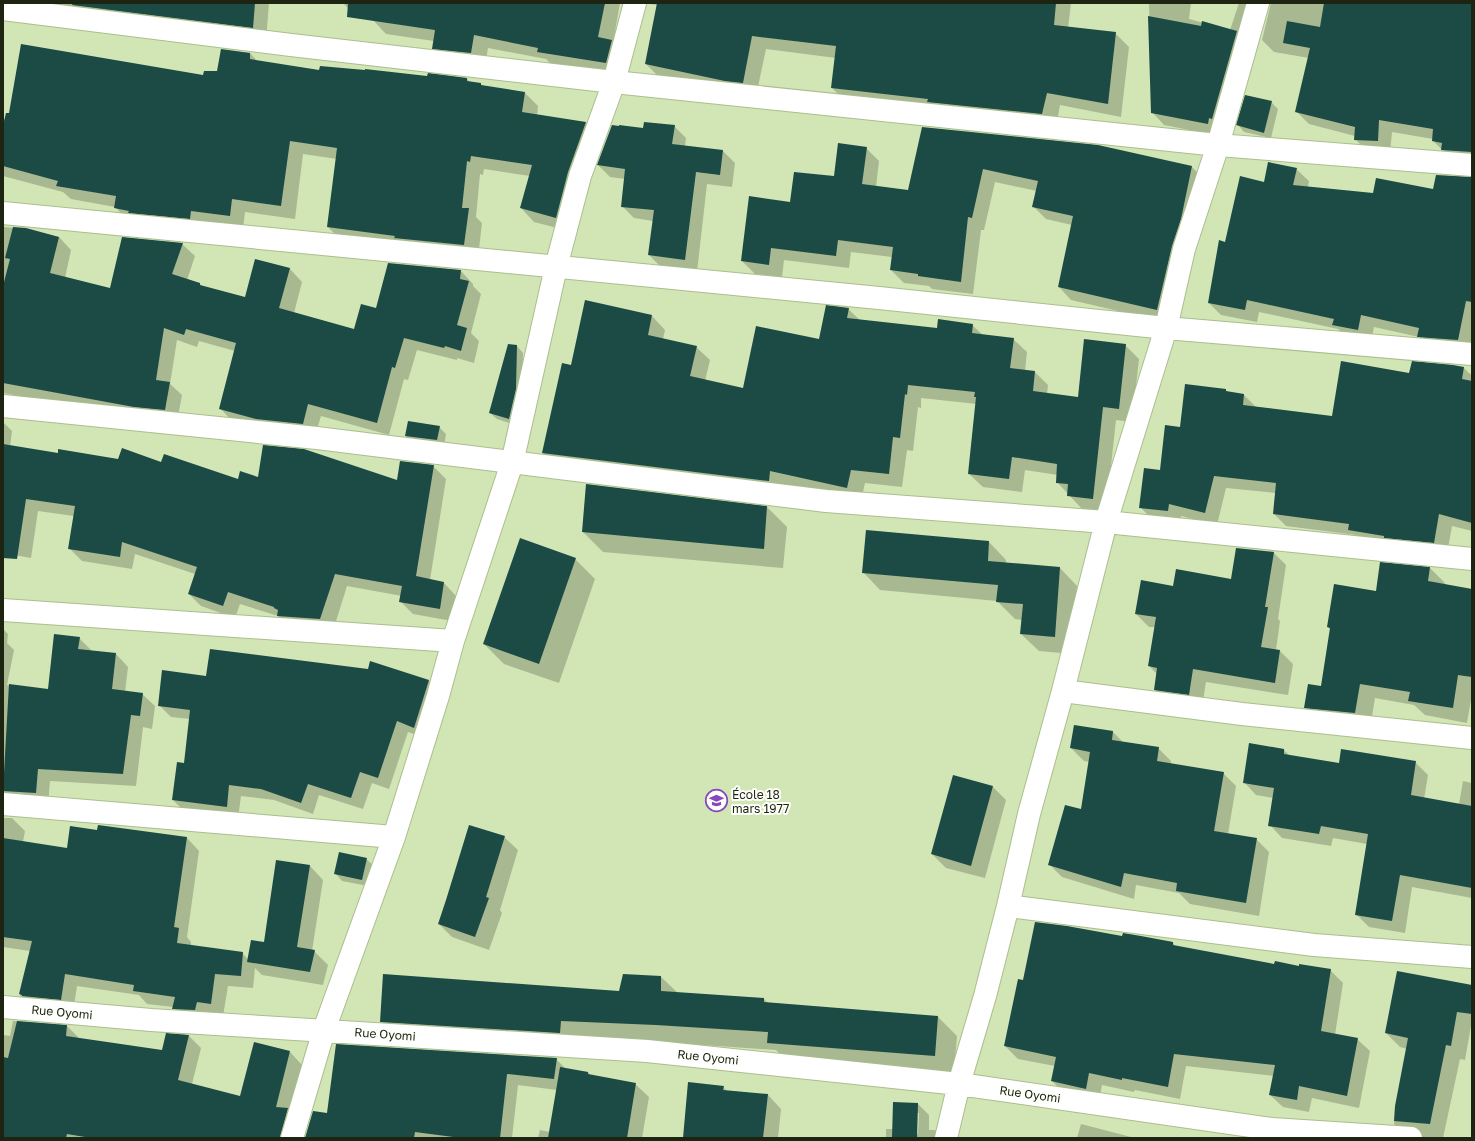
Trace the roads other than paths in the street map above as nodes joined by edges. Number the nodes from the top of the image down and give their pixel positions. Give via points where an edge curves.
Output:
1 (635, 3) edge
2 (1258, 3) edge
3 (3, 9) edge
4 (614, 82) junction
5 (1218, 145) junction
6 (1472, 165) edge
7 (3, 213) edge
8 (556, 267) junction
9 (1166, 328) junction
10 (1472, 354) edge
11 (3, 406) edge
12 (512, 462) junction
13 (1106, 522) junction
14 (1472, 559) edge
15 (3, 610) edge
16 (453, 641) junction
17 (1063, 691) junction
18 (1472, 738) edge
19 (3, 804) edge
20 (394, 837) junction
21 (1008, 906) junction
22 (1472, 957) edge
23 (3, 1007) edge
24 (324, 1030) junction
25 (959, 1084) junction
26 (292, 1138) edge
27 (946, 1138) edge
28 (1411, 1138) edge

1 - 4 street
2 - 5 street
3 - 4 street
4 - 5 street
4 - 8 street via 580,176
5 - 6 street
5 - 9 street via 1184,249
7 - 8 street
8 - 9 street
8 - 12 street
9 - 10 street
9 - 13 street
11 - 12 street via 317,438
12 - 13 street via 826,501
12 - 16 street
13 - 14 street
13 - 17 street
15 - 16 street
16 - 20 street
17 - 18 street via 1242,714
17 - 21 street via 1029,814
19 - 20 street
20 - 24 street
21 - 22 street via 1314,945
21 - 25 street
23 - 24 street, Rue Oyomi via 151,1020
24 - 25 street, Rue Oyomi via 647,1051
24 - 26 street
25 - 27 street
25 - 28 street, Rue Oyomi via 1272,1129

